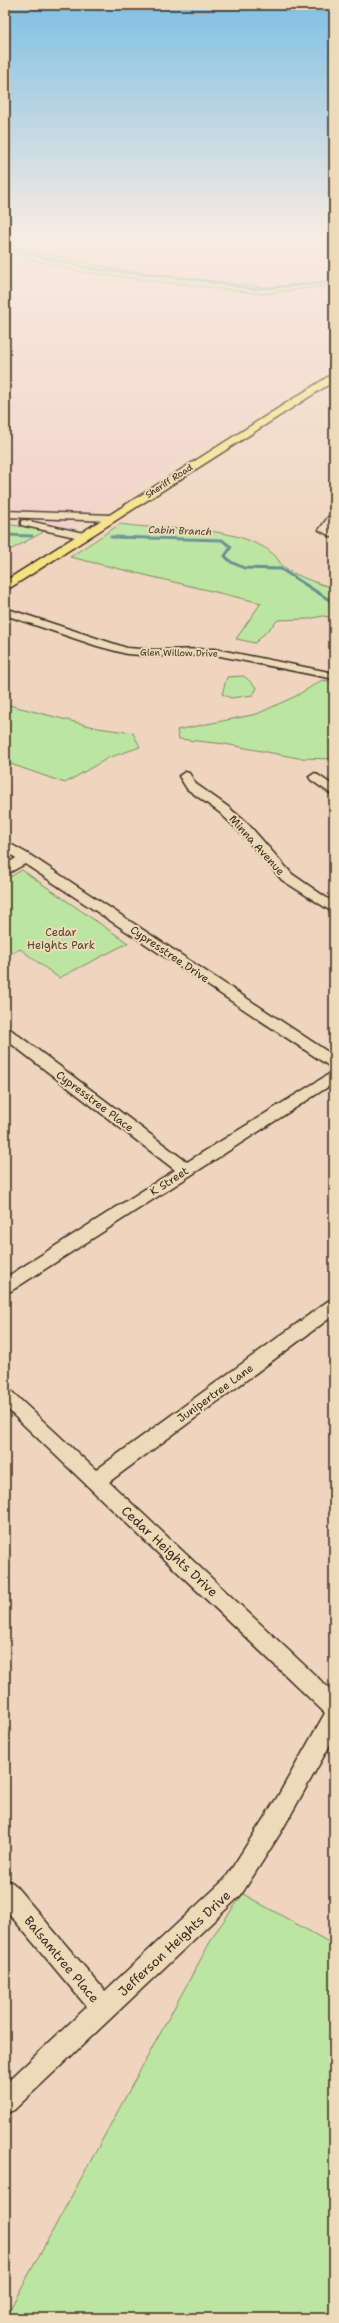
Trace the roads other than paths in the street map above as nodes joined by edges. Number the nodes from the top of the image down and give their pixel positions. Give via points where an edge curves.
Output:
1 (334, 376) edge
2 (5, 514) edge
3 (334, 515) edge
4 (111, 518) junction
5 (5, 520) edge
6 (334, 535) edge
7 (84, 536) junction
8 (5, 587) edge
9 (5, 611) edge
10 (334, 676) edge
11 (185, 776) dead end
12 (315, 777) dead end
13 (334, 792) edge
14 (5, 845) edge
15 (25, 858) junction
16 (5, 871) edge
17 (334, 910) edge
18 (7, 1037) edge
19 (334, 1063) edge
20 (334, 1076) edge
21 (186, 1170) junction
22 (5, 1286) edge
23 (334, 1306) edge
24 (5, 1396) edge
25 (96, 1481) junction
26 (334, 1707) edge
27 (334, 1717) edge
28 (5, 1891) edge
29 (104, 2009) junction
30 (5, 2101) edge

1 - 4 main road, Sheriff Road
2 - 4 street
3 - 6 street via 324,530
4 - 7 main road, Sheriff Road
5 - 7 street via 52,527
7 - 8 main road, Sheriff Road
9 - 10 street, Glen Willow Drive via 127,651 214,652
11 - 17 street, Minna Avenue via 191,786 244,828 287,877
12 - 13 street
14 - 15 street, Cypresstree Drive
15 - 16 street
15 - 19 street, Cypresstree Drive
18 - 21 street, Cypresstree Place
20 - 21 street, K Street
21 - 22 street, K Street
23 - 25 street, Junipertree Lane
24 - 25 street, Cedar Heights Drive
25 - 26 street, Cedar Heights Drive
27 - 29 street, Jefferson Heights Drive via 298,1784 233,1887
28 - 29 street, Balsamtree Place
29 - 30 street, Jefferson Heights Drive

